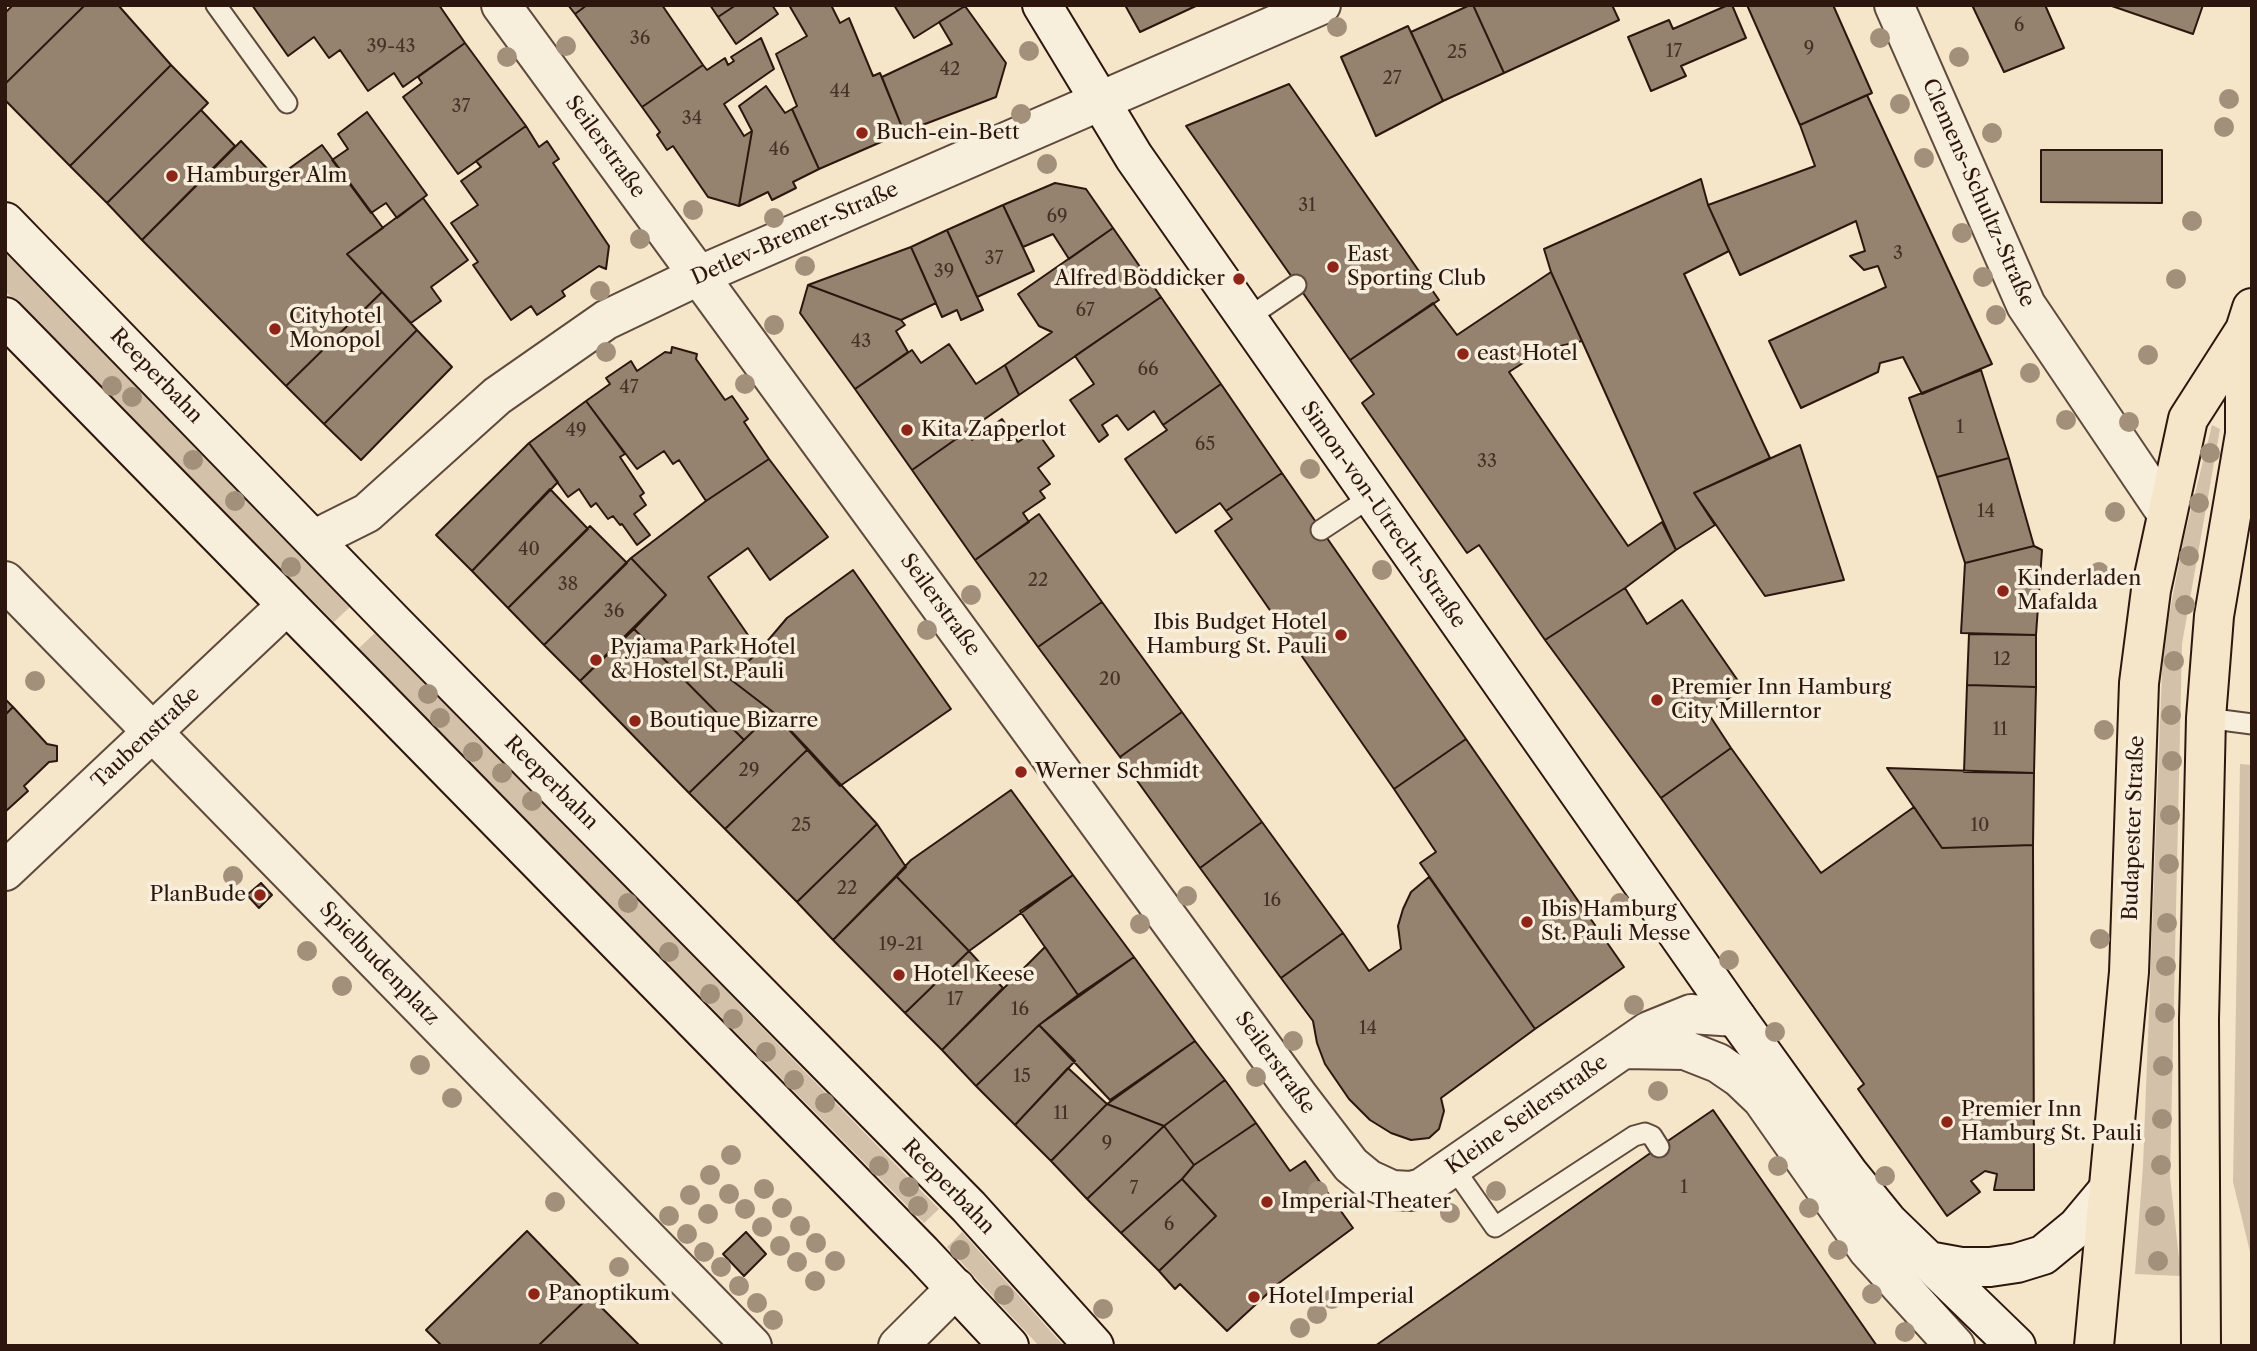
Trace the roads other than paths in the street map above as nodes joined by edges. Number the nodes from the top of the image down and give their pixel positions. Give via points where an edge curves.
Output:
1 (216, 5) edge
2 (501, 5) edge
3 (1042, 5) edge
4 (1321, 5) edge
5 (1894, 5) edge
6 (1100, 102) junction
7 (287, 103) dead end
8 (5, 222) edge
9 (698, 276) junction
10 (1296, 285) dead end
11 (5, 317) edge
12 (1246, 319) junction
13 (2248, 319) edge
14 (1371, 496) junction
15 (2167, 514) junction
16 (1321, 530) dead end
17 (315, 539) junction
18 (5, 581) edge
19 (287, 605) junction
20 (2206, 718) junction
21 (2252, 724) edge
22 (152, 731) junction
23 (5, 871) edge
24 (1736, 1017) junction
25 (1622, 1049) junction
26 (1659, 1147) dead end
27 (1453, 1167) junction
28 (2108, 1189) junction
29 (1392, 1190) joint
30 (1928, 1261) junction
31 (956, 1288) junction
32 (752, 1346) edge
33 (898, 1346) edge
34 (1009, 1346) edge
35 (1094, 1346) edge
36 (1955, 1346) edge
37 (2016, 1346) edge
38 (2094, 1346) edge
39 (2201, 1346) edge

1 - 7 lane
2 - 9 street, Seilerstraße
3 - 6 street, Simon-von-Utrecht-Straße
4 - 6 street, Detlev-Bremer-Straße
5 - 15 street, Clemens-Schultz-Straße via 2026,305
6 - 9 street, Detlev-Bremer-Straße
6 - 12 street, Simon-von-Utrecht-Straße
8 - 17 street, Reeperbahn
9 - 17 street, Detlev-Bremer-Straße via 606,320 496,396 367,513
9 - 29 street, Seilerstraße via 1336,1146 1368,1179
10 - 12 lane
11 - 19 street
12 - 14 street, Simon-von-Utrecht-Straße
13 - 15 main road, Budapester Straße via 2188,419
13 - 20 main road, Budapester Straße via 2245,434 2214,616
14 - 16 lane
14 - 24 street, Simon-von-Utrecht-Straße
15 - 28 main road, Budapester Straße via 2139,683 2129,972
17 - 35 street, Reeperbahn via 969,1207
18 - 22 street, Spielbudenplatz
19 - 22 street, Taubenstraße
19 - 31 street
20 - 21 lane
20 - 39 main road, Budapester Straße via 2199,1019
22 - 23 street, Taubenstraße
22 - 32 street, Spielbudenplatz
24 - 25 street via 1691,1014 1649,1031
24 - 30 street, Simon-von-Utrecht-Straße via 1849,1174
25 - 27 street, Kleine Seilerstraße
25 - 36 street via 1685,1050 1740,1078 1762,1099 1868,1250
26 - 27 lane via 1652,1136 1634,1136 1495,1227
27 - 29 street, Kleine Seilerstraße via 1422,1188
28 - 30 street via 2077,1227 2043,1255 1990,1267
28 - 38 main road, Budapester Straße
30 - 37 street, Simon-von-Utrecht-Straße
31 - 33 street
31 - 34 street

